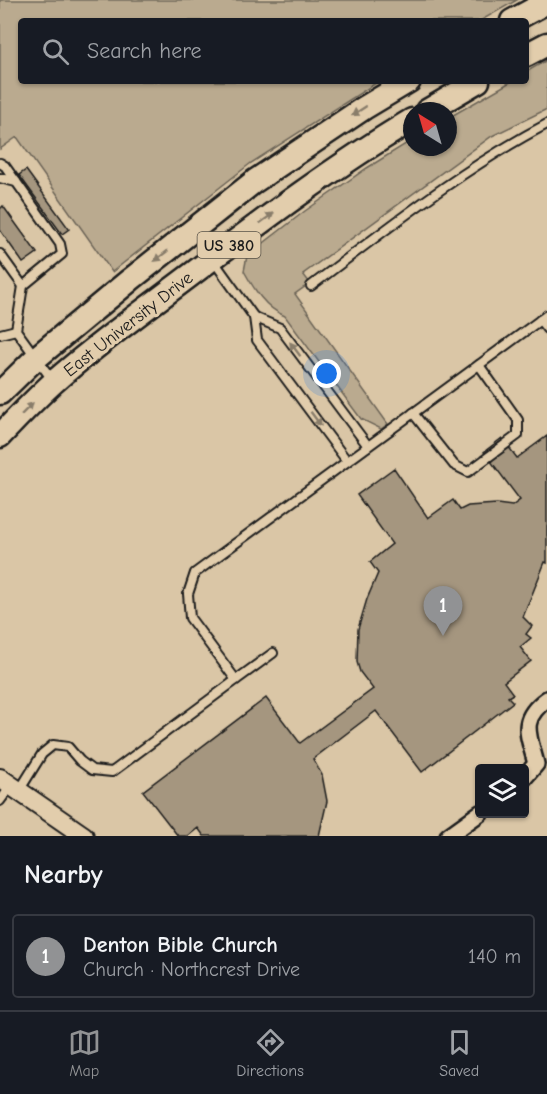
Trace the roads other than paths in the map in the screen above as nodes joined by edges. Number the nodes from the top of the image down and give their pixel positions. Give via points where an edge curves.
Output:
1 (547, 2) edge
2 (518, 18) edge
3 (547, 44) edge
4 (529, 53) edge
5 (404, 84) edge
6 (473, 84) edge
7 (442, 102) edge
8 (547, 124) edge
9 (403, 125) edge
10 (0, 164) edge
11 (0, 178) edge
12 (16, 182) junction
13 (0, 254) edge
14 (213, 258) junction
15 (23, 286) junction
16 (311, 286) dead end
17 (254, 316) junction
18 (544, 317) edge
19 (547, 329) edge
20 (16, 330) junction
21 (0, 334) edge
22 (36, 358) junction
23 (479, 365) junction
24 (54, 382) junction
25 (0, 393) edge
26 (413, 413) junction
27 (0, 436) edge
28 (368, 446) junction
29 (347, 461) junction
30 (273, 653) dead end
31 (236, 680) junction
32 (547, 699) edge
33 (529, 773) edge
34 (10, 785) edge
35 (0, 801) edge
36 (475, 817) edge
37 (84, 836) edge
38 (448, 836) edge

1 - 2 main road
3 - 4 main road
5 -> 22 main road, East University Drive / US 380 via 255,181
6 - 7 main road
8 - 16 lane via 467,173
14 -> 9 main road, East University Drive / US 380 via 359,152
10 - 12 lane
11 - 12 lane
12 - 15 lane via 60,244 62,254
13 - 15 lane
14 - 17 lane
14 - 24 main road, East University Drive / US 380
15 - 20 lane
28 -> 17 lane via 280,328
17 -> 29 lane via 257,340
18 - 19 lane
18 - 23 lane
20 - 21 lane
20 - 22 lane
22 - 24 lane
22 - 25 main road, East University Drive / US 380
23 - 26 lane
23 - 26 lane via 518,420 518,435 468,472 453,465
27 -> 24 main road, East University Drive / US 380
26 - 28 lane
28 - 29 lane
29 - 31 lane via 195,573 188,594 189,618
30 - 31 lane
31 - 34 lane via 112,772 92,770 68,747 53,745
32 - 33 street via 535,707 527,723 536,764
34 - 35 lane
34 - 37 street
36 - 38 street

